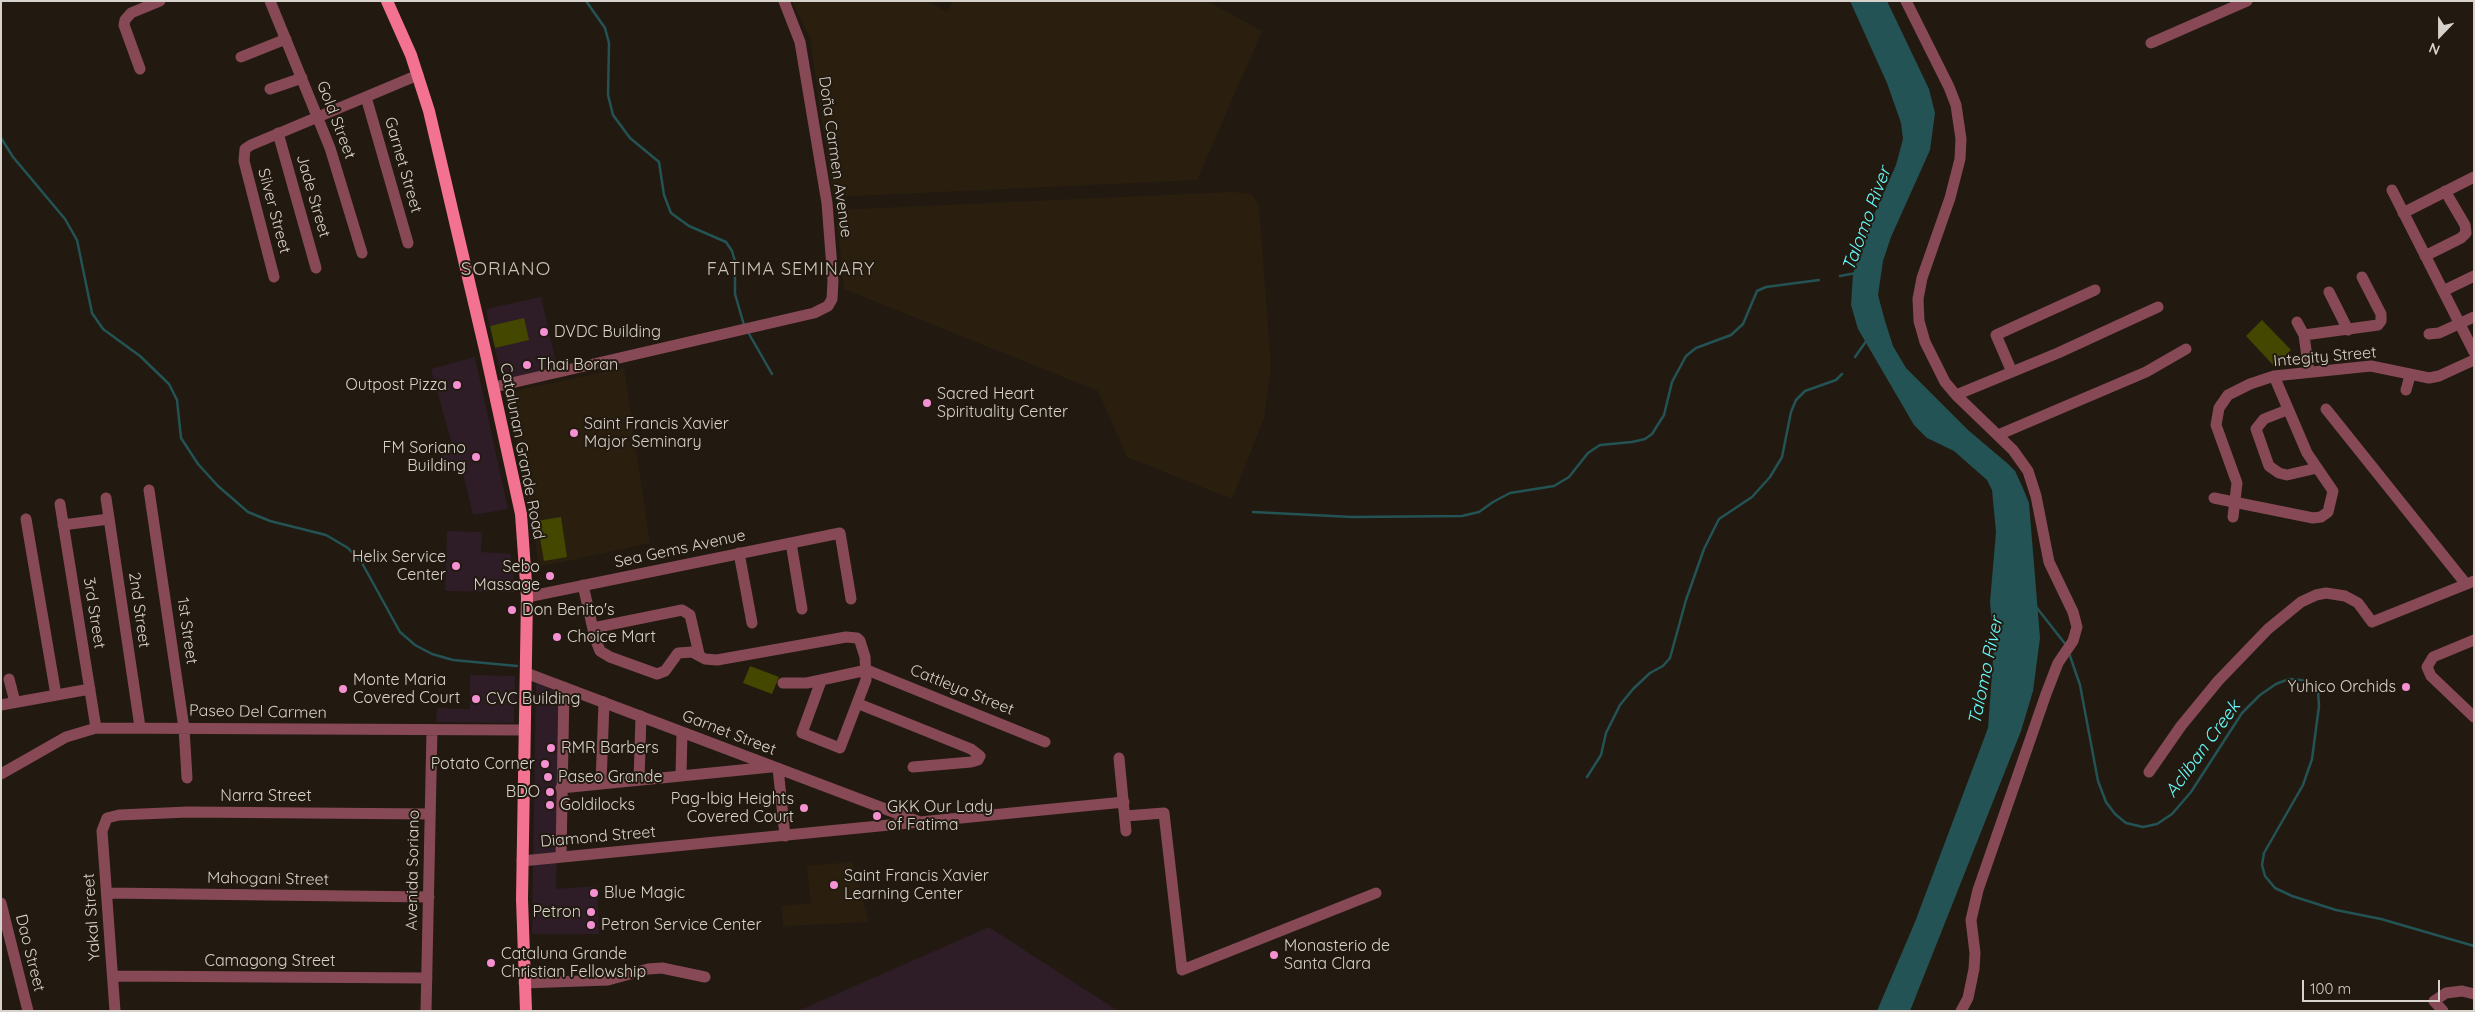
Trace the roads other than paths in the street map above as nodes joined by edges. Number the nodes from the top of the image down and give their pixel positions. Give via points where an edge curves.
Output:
1 (160, 1) edge
2 (270, 1) edge
3 (387, 1) edge
4 (784, 1) edge
5 (1906, 1) edge
6 (2247, 1) edge
7 (286, 39) junction
8 (2151, 44) dead end
9 (241, 57) dead end
10 (140, 69) dead end
11 (418, 75) junction
12 (302, 78) junction
13 (270, 88) dead end
14 (366, 96) junction
15 (318, 117) junction
16 (278, 134) junction
17 (2474, 177) edge
18 (2392, 190) dead end
19 (2445, 191) junction
20 (2404, 213) junction
21 (408, 243) dead end
22 (362, 253) dead end
23 (2425, 256) junction
24 (316, 268) dead end
25 (2474, 276) edge
26 (274, 277) dead end
27 (2362, 277) dead end
28 (2095, 290) dead end
29 (2443, 291) junction
30 (2329, 292) dead end
31 (2158, 308) dead end
32 (2474, 317) edge
33 (2297, 322) dead end
34 (2459, 324) junction
35 (2348, 330) junction
36 (2430, 334) dead end
37 (2304, 335) junction
38 (2186, 349) dead end
39 (2474, 352) edge
40 (2474, 360) edge
41 (2012, 372) junction
42 (2309, 372) junction
43 (2274, 376) junction
44 (2410, 376) junction
45 (494, 387) junction
46 (2406, 390) dead end
47 (1956, 396) junction
48 (2326, 409) dead end
49 (2287, 410) junction
50 (1998, 435) junction
51 (2317, 468) junction
52 (149, 490) dead end
53 (106, 498) dead end
54 (2214, 498) dead end
55 (2235, 502) junction
56 (60, 504) dead end
57 (2233, 517) dead end
58 (26, 519) dead end
59 (109, 519) junction
60 (63, 525) junction
61 (791, 543) junction
62 (739, 553) junction
63 (2470, 582) edge
64 (583, 585) junction
65 (527, 597) junction
66 (851, 599) dead end
67 (802, 610) dead end
68 (752, 623) dead end
69 (593, 628) junction
70 (2474, 640) edge
71 (699, 654) junction
72 (867, 670) junction
73 (526, 673) junction
74 (9, 679) dead end
75 (822, 681) junction
76 (782, 683) dead end
77 (564, 687) junction
78 (90, 690) junction
79 (56, 695) junction
80 (15, 702) junction
81 (604, 702) junction
82 (859, 704) junction
83 (1, 706) edge
84 (640, 716) junction
85 (2474, 717) edge
86 (140, 727) junction
87 (96, 728) junction
88 (184, 728) junction
89 (432, 730) junction
90 (525, 730) junction
91 (682, 732) junction
92 (1045, 742) dead end
93 (1119, 758) dead end
94 (913, 767) dead end
95 (776, 768) junction
96 (2149, 772) dead end
97 (1, 774) edge
98 (681, 776) junction
99 (187, 778) dead end
100 (639, 780) junction
101 (601, 784) junction
102 (561, 788) junction
103 (1124, 802) junction
104 (430, 814) junction
105 (1125, 816) junction
106 (105, 822) joint
107 (920, 823) junction
108 (1126, 832) dead end
109 (785, 836) junction
110 (561, 857) junction
111 (522, 861) junction
112 (107, 893) junction
113 (1376, 893) dead end
114 (429, 897) junction
115 (1, 904) edge
116 (113, 976) junction
117 (705, 977) dead end
118 (427, 978) junction
119 (524, 982) junction
120 (2474, 994) edge
121 (28, 1011) edge
122 (116, 1011) edge
123 (426, 1011) edge
124 (526, 1011) edge
125 (1962, 1011) edge
126 (2443, 1011) edge

1 - 10 street via 131,13 125,20
2 - 7 street, Gold Street
3 - 11 main road, Catalunan Grande Road
4 - 45 street, Doña Carmen Avenue via 800,42 828,203 834,282 828,306 814,313
5 - 47 street via 1948,87 1959,120 1961,139 1957,174 1930,252 1918,299 1919,321 1925,342 1934,363
6 - 8 street
7 - 9 street
7 - 12 street, Gold Street
11 - 14 street
11 - 45 main road, Catalunan Grande Road
12 - 13 street
12 - 15 street, Gold Street
14 - 15 street
14 - 21 street, Garnet Street
15 - 16 street
15 - 22 street, Gold Street
16 - 24 street, Jade Street
16 - 26 street, Silver Street via 251,145 243,152
17 - 19 street
18 - 20 street
19 - 20 street
19 - 23 street via 2465,225 2466,233
20 - 23 street
23 - 29 street
25 - 29 street
27 - 35 street via 2381,314 2381,321 2373,327
28 - 41 street via 1996,335
29 - 34 street
30 - 35 street
31 - 41 street
32 - 34 street
33 - 37 street
34 - 36 street
34 - 39 street
35 - 37 street
37 - 42 street
38 - 50 street via 2146,372
40 - 44 street, Integity Street via 2439,376
41 - 47 street
42 - 43 street, Integity Street
42 - 44 street, Integity Street via 2371,366 2389,368
43 - 49 street
43 - 55 street, Integity Street via 2228,395 2217,413 2217,433 2236,477
44 - 46 street
45 - 65 main road, Catalunan Grande Road via 520,514
47 - 50 street
48 - 63 street
49 - 51 street via 2302,445
49 - 51 street via 2264,419 2256,429 2270,466 2288,475
50 - 125 street via 2023,462 2032,482 2049,562 2077,627 2073,641 2058,664 1973,908 1974,969
51 - 55 street via 2334,491 2328,512 2320,517
52 - 88 street, 1st Street
53 - 59 street, 2nd Street
54 - 55 street
55 - 57 street
56 - 60 street, 3rd Street
58 - 79 street
59 - 60 street
59 - 86 street, 2nd Street
60 - 78 street, 3rd Street
61 - 62 street, Sea Gems Avenue
61 - 66 street, Sea Gems Avenue via 840,533
61 - 67 street
62 - 64 street, Sea Gems Avenue
62 - 68 street
63 - 96 street via 2372,622 2358,603 2345,596 2326,593 2301,602 2268,629 2218,681
64 - 65 street, Sea Gems Avenue
64 - 69 street
65 - 73 main road, Catalunan Grande Road
69 - 71 street via 598,646 605,655 657,674 665,670 678,653
69 - 71 street via 682,610 690,615
70 - 85 street via 2433,657 2427,664 2428,672
71 - 72 street via 705,659 717,660 853,637 860,641
72 - 75 street
72 - 82 street
72 - 92 street, Cattleya Street
73 - 77 street, Garnet Street
73 - 90 main road, Catalunan Grande Road
74 - 80 street
75 - 76 street
75 - 82 street via 802,733 840,748
77 - 81 street, Garnet Street
77 - 102 street
78 - 79 street
78 - 87 street, 3rd Street
79 - 80 street
80 - 83 street
81 - 84 street, Garnet Street
81 - 101 street
82 - 94 street via 971,748 980,756 971,762
84 - 91 street, Garnet Street
84 - 100 street
86 - 87 street, Paseo Del Carmen
86 - 88 street, Paseo Del Carmen
87 - 97 street, Paseo Del Carmen via 66,737
88 - 89 street, Paseo Del Carmen
88 - 99 street, 1st Street
89 - 90 street, Paseo Del Carmen
89 - 104 street, Avenida Soriano
90 - 111 main road, Catalunan Grande Road
91 - 95 street, Garnet Street
91 - 98 street
93 - 103 street
95 - 98 street
95 - 107 street, Garnet Street
95 - 109 street
98 - 100 street
100 - 101 street
101 - 102 street
102 - 110 street
103 - 105 street
103 - 107 street, Diamond Street
104 - 106 street, Narra Street via 188,812 119,815
104 - 114 street, Avenida Soriano
105 - 108 street
105 - 113 street via 1164,813 1182,970
106 - 112 street, Yakal Street via 102,831
107 - 109 street, Diamond Street
109 - 110 street, Diamond Street
110 - 111 street, Diamond Street
111 - 119 main road, Catalunan Grande Road
112 - 114 street, Mahogani Street
112 - 116 street, Yakal Street
114 - 118 street, Avenida Soriano
115 - 121 street, Dao Street
116 - 118 street, Camagong Street
116 - 122 street, Yakal Street
117 - 119 street via 662,968 608,980
118 - 123 street, Avenida Soriano
119 - 124 main road, Catalunan Grande Road
120 - 126 street via 2446,993 2434,1001

